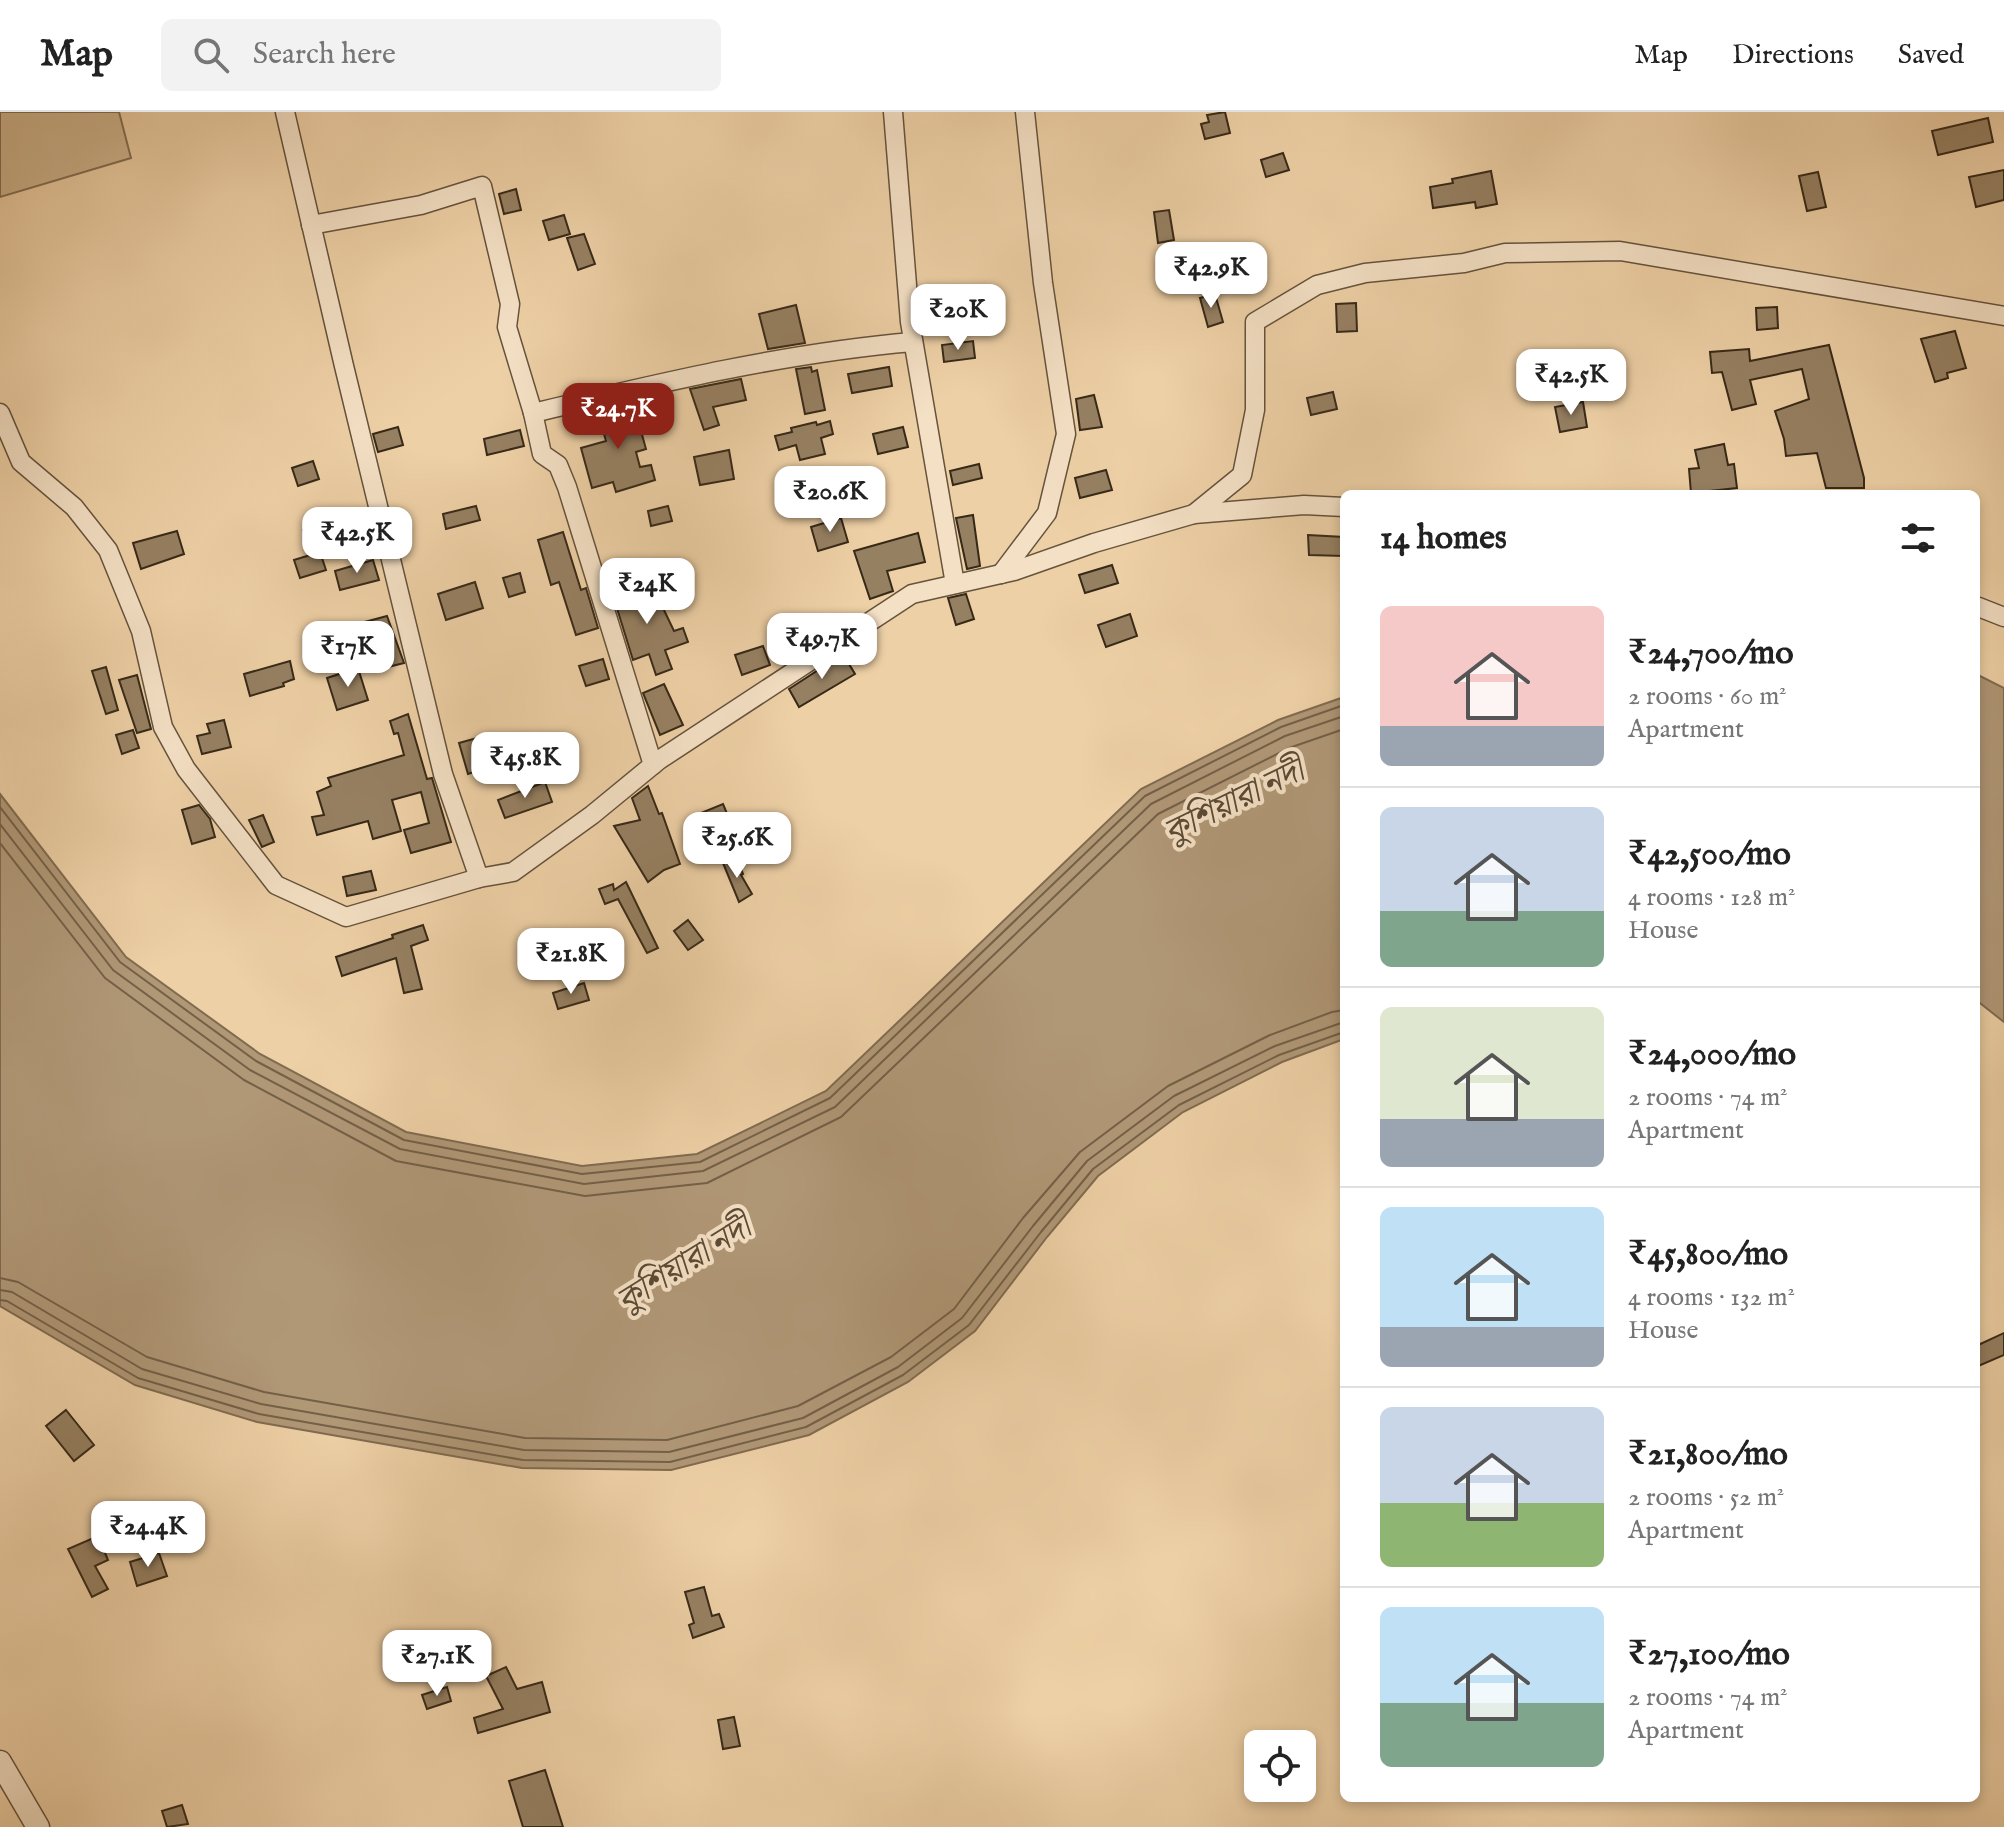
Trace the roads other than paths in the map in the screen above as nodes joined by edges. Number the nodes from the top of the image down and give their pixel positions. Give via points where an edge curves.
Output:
1 (285, 112) edge
2 (893, 112) edge
3 (1025, 112) edge
4 (311, 225) junction
5 (2004, 316) edge
6 (913, 342) junction
7 (0, 413) edge
8 (533, 413) junction
9 (1340, 507) edge
10 (1194, 514) junction
11 (1001, 574) junction
12 (955, 584) junction
13 (1980, 608) edge
14 (2004, 617) edge
15 (653, 765) junction
16 (479, 878) junction
17 (0, 1762) edge
18 (38, 1827) edge

1 - 4 street
2 - 6 street
3 - 11 street via 1066,434 1047,513
4 - 8 street via 421,205 482,186 510,304 507,327
4 - 16 street via 443,774
5 - 10 street via 1620,251 1505,253 1464,263 1365,273 1317,285 1255,322 1255,410 1242,475
6 - 8 street via 731,367
6 - 12 street
7 - 16 street via 21,462 74,507 108,550 141,631 163,727 186,769 276,885 346,917
8 - 15 street via 542,454 558,465 580,523
9 - 10 street
10 - 11 street
11 - 12 street
12 - 15 street via 912,594
13 - 14 street
15 - 16 street via 513,872
17 - 18 street

